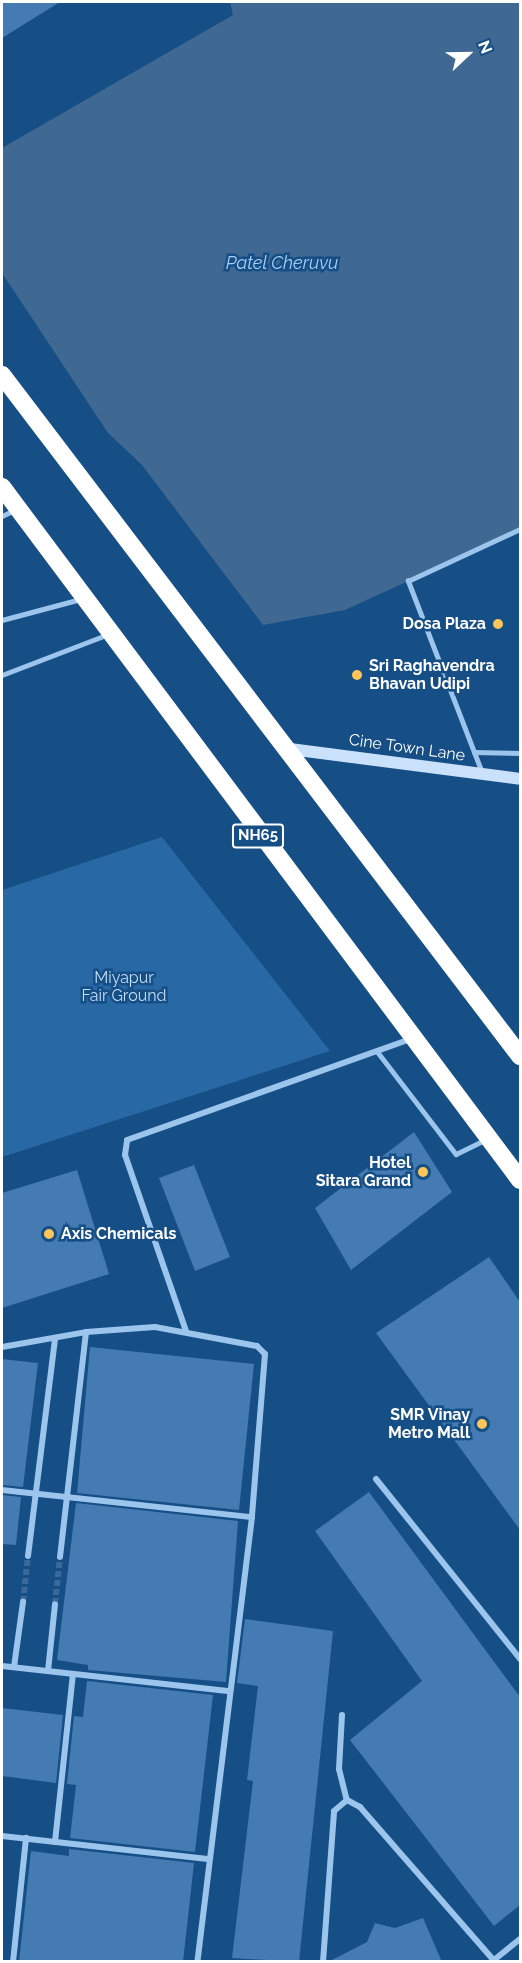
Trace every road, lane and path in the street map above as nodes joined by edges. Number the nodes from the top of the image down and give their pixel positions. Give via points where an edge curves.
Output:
1 (2, 375) edge
2 (2, 487) edge
3 (10, 512) edge
4 (520, 529) edge
5 (84, 598) junction
6 (2, 620) edge
7 (108, 634) junction
8 (2, 675) edge
9 (290, 749) junction
10 (474, 752) junction
11 (520, 753) edge
12 (483, 774) junction
13 (520, 779) edge
14 (411, 1039) junction
15 (377, 1051) junction
16 (520, 1056) edge
17 (488, 1138) junction
18 (520, 1180) edge
19 (186, 1331) junction
20 (86, 1332) junction
21 (55, 1338) junction
22 (2, 1347) edge
23 (376, 1479) dead end
24 (2, 1490) edge
25 (35, 1494) junction
26 (67, 1497) junction
27 (252, 1517) junction
28 (28, 1556) tunnel mouth
29 (60, 1557) tunnel mouth
30 (23, 1602) tunnel mouth
31 (55, 1604) tunnel mouth
32 (520, 1659) edge
33 (2, 1665) edge
34 (14, 1667) junction
35 (48, 1671) junction
36 (73, 1674) junction
37 (228, 1691) junction
38 (342, 1715) dead end
39 (347, 1800) junction
40 (2, 1836) edge
41 (27, 1838) junction
42 (55, 1842) junction
43 (208, 1859) junction
44 (520, 1939) edge
45 (494, 1961) edge
46 (14, 1962) edge
47 (197, 1962) edge
48 (323, 1962) edge

1 - 9 highway
2 - 3 highway, NH65
3 - 5 highway, NH65
4 - 10 lane via 408,581
5 - 6 lane
5 - 7 highway, NH65
7 - 8 lane
7 - 14 highway, NH65
9 - 12 street, Cine Town Lane
9 - 16 highway
10 - 11 lane
10 - 12 lane
12 - 13 street, Cine Town Lane
14 - 15 street
14 - 17 highway, NH65
15 - 17 lane via 456,1154
15 - 19 street via 140,1132 127,1140 125,1155
17 - 18 highway, NH65
19 - 20 street
19 - 27 street via 257,1346 265,1354
20 - 21 street
20 - 26 street
21 - 22 street
21 - 25 street
23 - 32 street
24 - 25 street
25 - 26 street
25 - 28 street
26 - 27 street
26 - 29 street
27 - 37 street
30 - 34 street
31 - 35 street
33 - 34 street
34 - 35 street
35 - 36 street
36 - 37 street
36 - 42 street
37 - 43 street
38 - 39 street via 339,1769
39 - 45 street via 360,1807
39 - 48 street via 334,1811
40 - 41 street
41 - 42 street
41 - 46 street
42 - 43 street
43 - 47 street
44 - 45 street

